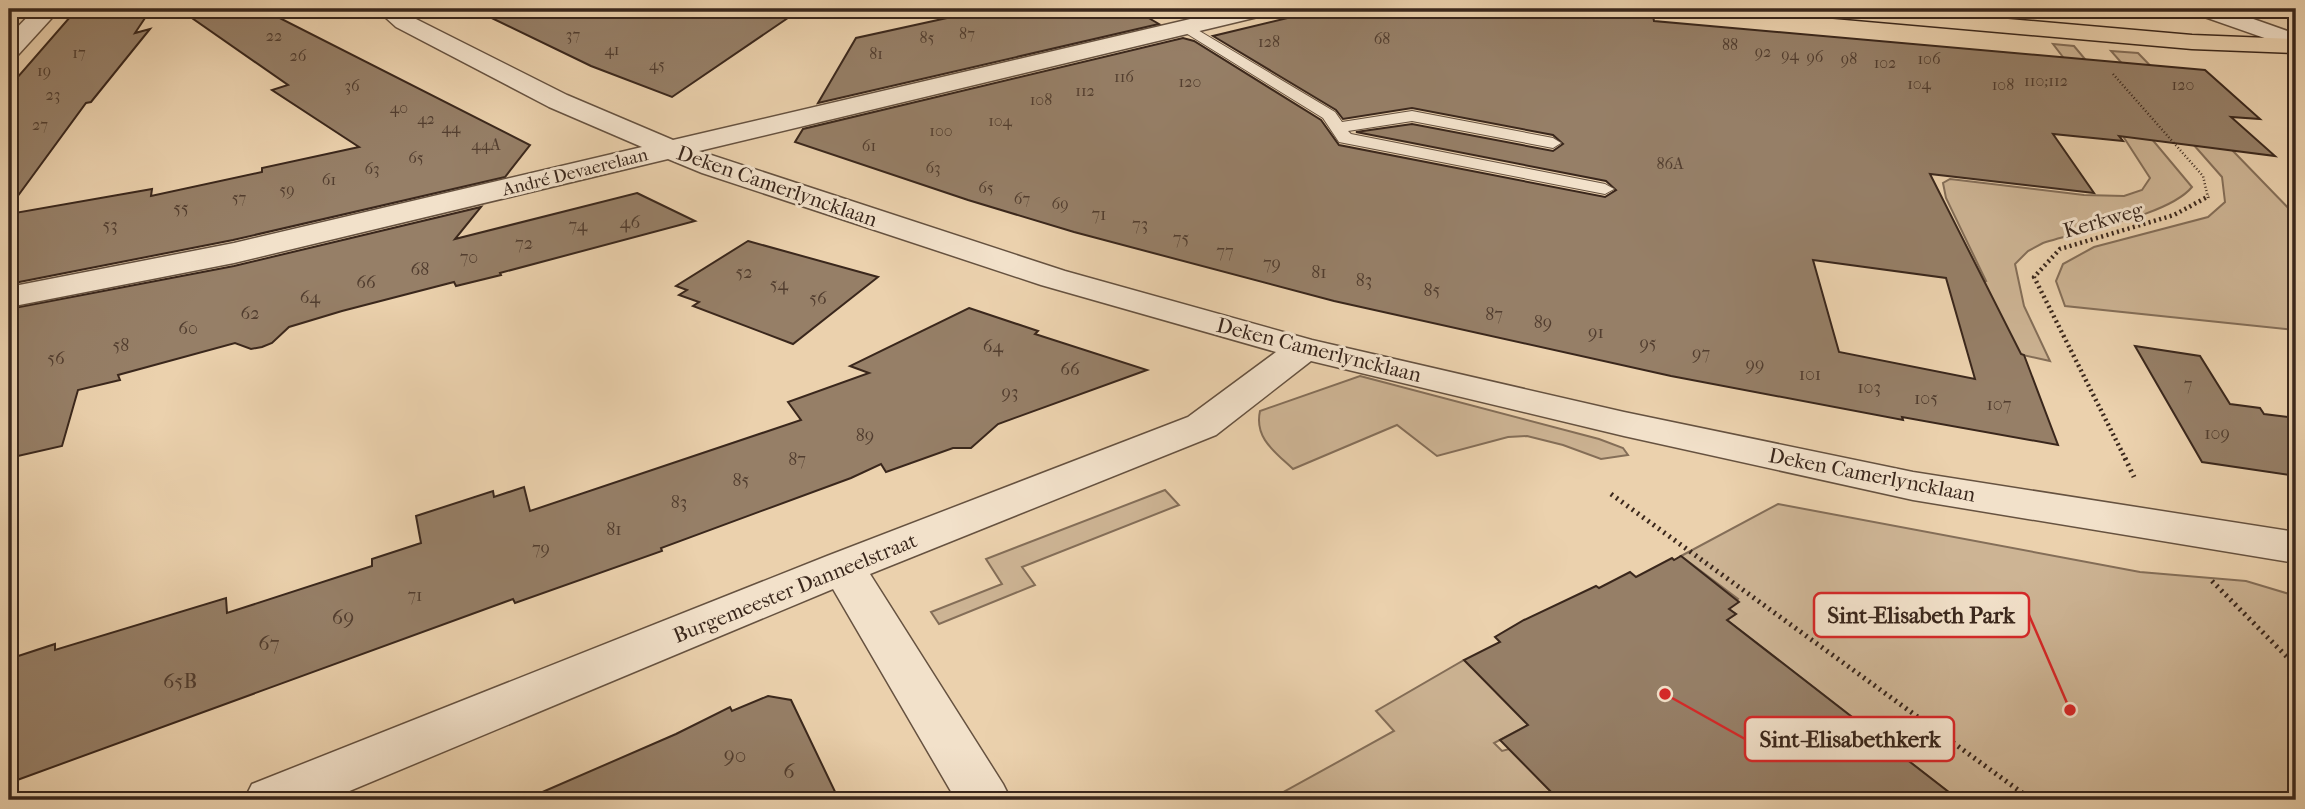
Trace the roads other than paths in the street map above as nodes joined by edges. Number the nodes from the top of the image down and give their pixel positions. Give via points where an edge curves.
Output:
1 (48, 9) edge
2 (387, 9) edge
3 (1262, 9) edge
4 (1816, 9) edge
5 (2204, 9) edge
6 (1186, 27) junction
7 (2296, 44) edge
8 (9, 50) edge
9 (1337, 128) junction
10 (1553, 143) dead end
11 (669, 149) junction
12 (1605, 189) dead end
13 (9, 297) edge
14 (1304, 349) junction
15 (2296, 548) edge
16 (843, 567) junction
17 (271, 800) edge
18 (984, 800) edge

1 - 8 street
2 - 11 street, Deken Camerlyncklaan via 478,62
3 - 6 street, André Devaerelaan
4 - 7 main road via 2192,42
5 - 7 street
6 - 9 lane via 1329,115
6 - 11 street, André Devaerelaan
9 - 10 lane via 1412,116
9 - 12 lane via 1345,138
11 - 13 street, André Devaerelaan via 234,253
11 - 14 street, Deken Camerlyncklaan via 1053,278
14 - 15 street, Deken Camerlyncklaan via 1913,486
14 - 16 street, Burgemeester Danneelstraat via 1202,426
16 - 17 street, Burgemeester Danneelstraat
16 - 18 street

